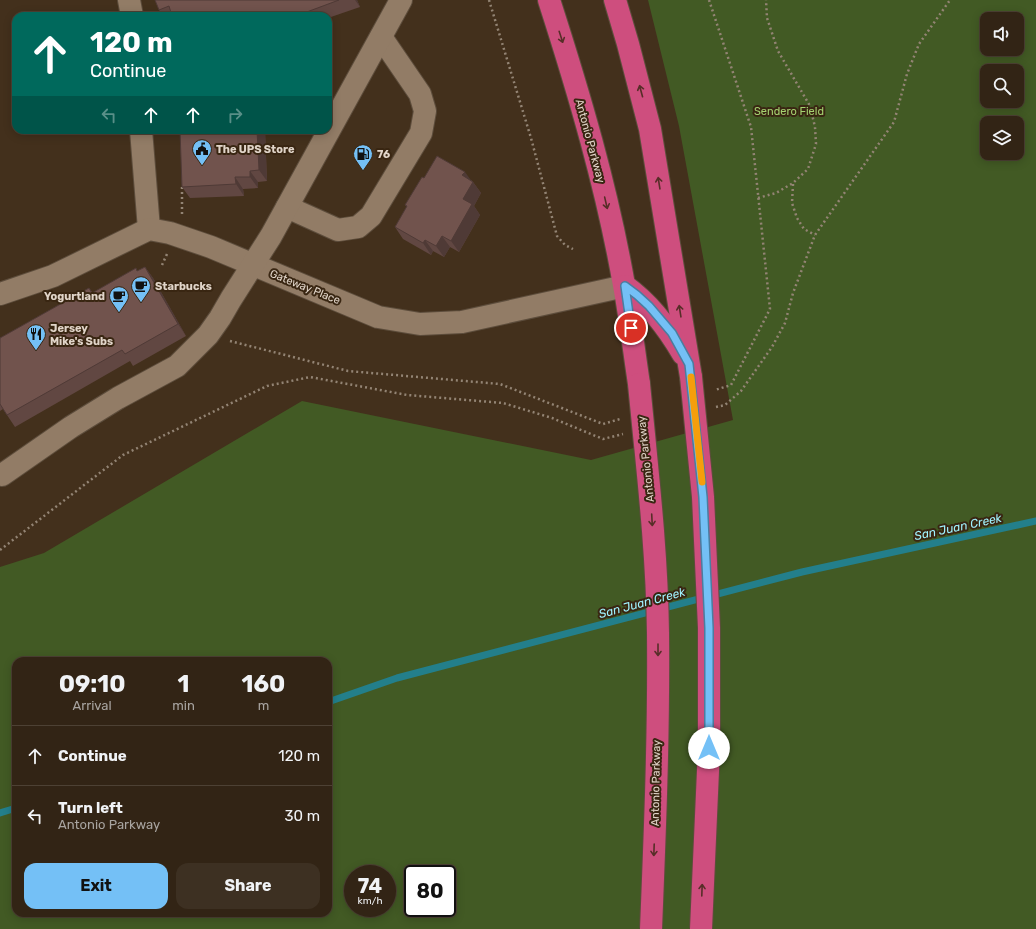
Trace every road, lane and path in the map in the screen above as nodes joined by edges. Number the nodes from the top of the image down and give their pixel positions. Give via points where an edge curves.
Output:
1 (129, 0) edge
2 (401, 0) edge
3 (489, 0) edge
4 (549, 0) edge
5 (615, 0) edge
6 (766, 0) edge
7 (950, 0) edge
8 (131, 12) edge
9 (381, 37) junction
10 (332, 126) edge
11 (141, 134) edge
12 (327, 134) edge
13 (793, 183) junction
14 (182, 185) edge
15 (758, 198) dead end
16 (287, 207) junction
17 (150, 229) junction
18 (174, 235) junction
19 (815, 235) junction
20 (573, 249) dead end
21 (253, 266) junction
22 (625, 286) junction
23 (0, 294) edge
24 (690, 370) junction
25 (710, 409) dead end
26 (626, 433) dead end
27 (2, 475) dead end
28 (0, 550) edge
29 (651, 929) edge
30 (701, 929) edge

1 - 8 lane
2 - 9 lane
3 - 20 path via 532,138 557,236
4 -> 22 highway, Antonio Parkway via 593,146
24 -> 5 highway via 650,129
6 - 13 path via 767,18 778,51 810,106 815,128 816,144 808,169
7 - 19 path via 919,44 907,74 894,122
9 - 10 lane
9 - 16 lane via 420,94 425,111 420,133 371,216 358,227 338,230
11 - 17 lane
12 - 16 lane
13 - 15 path via 776,193
13 - 19 path via 792,203 797,218 804,229
14 - 18 path via 182,212
16 - 21 lane
17 - 18 lane, Gateway Place
17 - 23 lane via 53,276
18 - 21 lane, Gateway Place via 211,247
19 - 25 path via 793,293 785,323 772,347 741,392 725,405
21 - 22 lane, Gateway Place via 378,317 420,324 462,322
21 - 27 lane via 208,335 177,366 71,427
22 - 24 highway via 649,306 672,333
22 -> 29 highway, Antonio Parkway, bridge via 639,384 651,504 658,632
30 -> 24 highway, bridge via 709,748 709,628 703,497
26 - 28 path via 603,439 552,418 503,403 407,395 310,377 267,386 123,455

